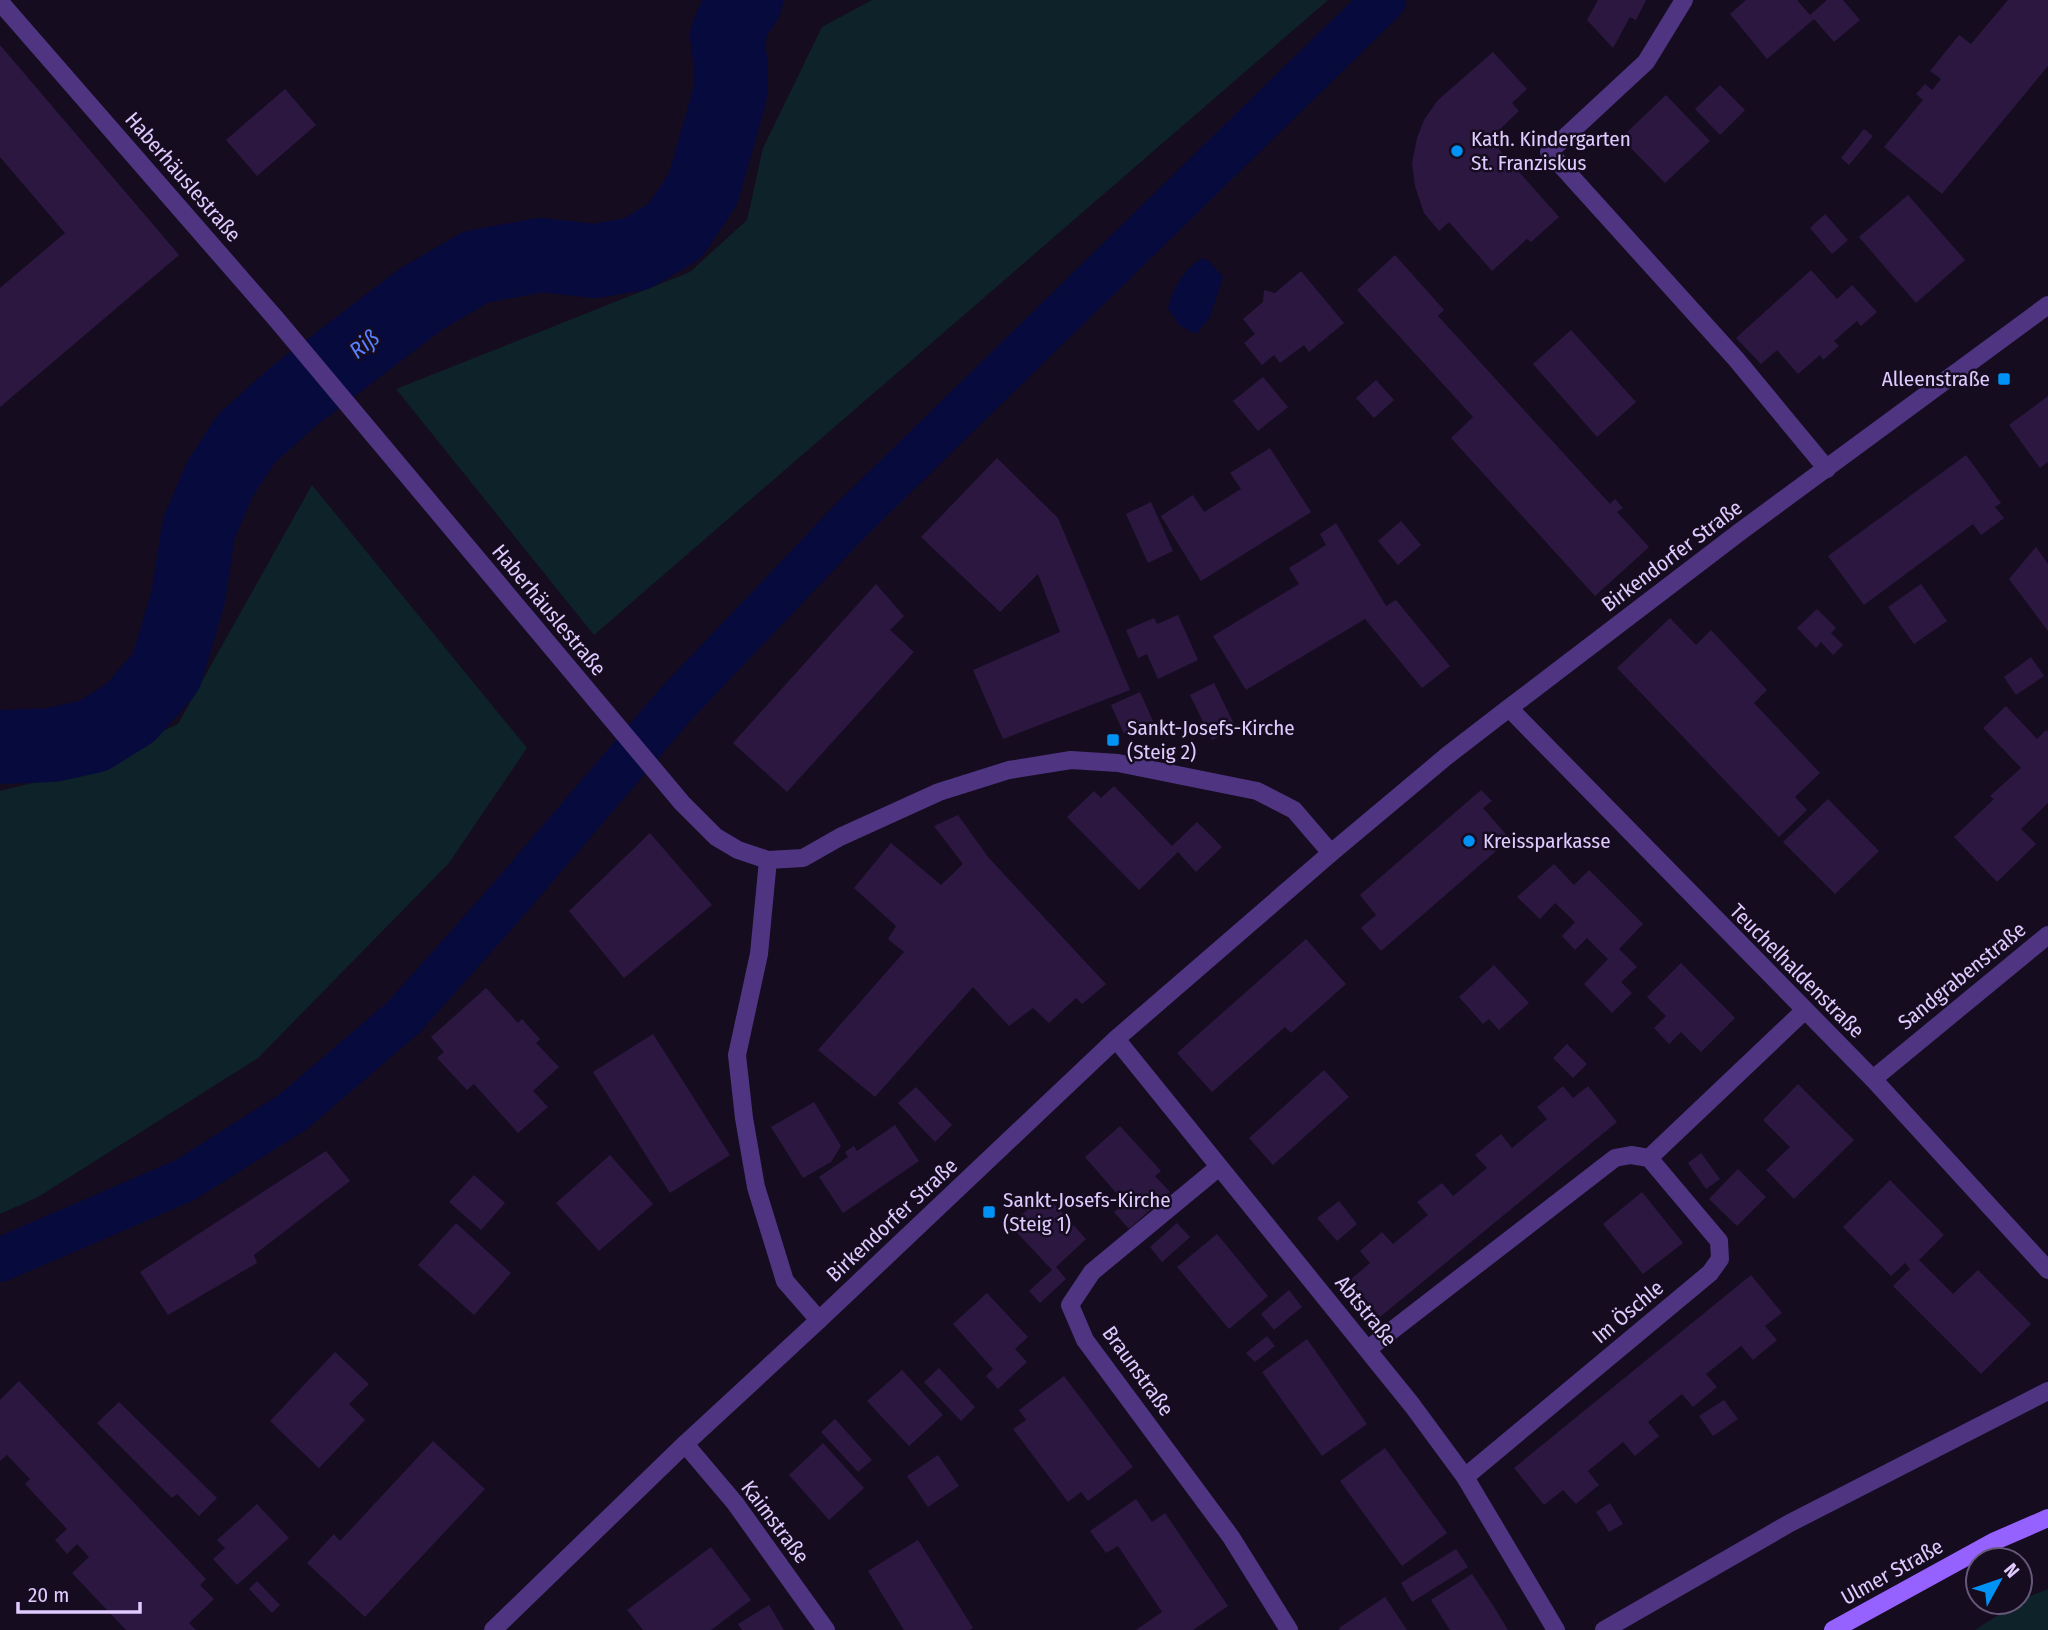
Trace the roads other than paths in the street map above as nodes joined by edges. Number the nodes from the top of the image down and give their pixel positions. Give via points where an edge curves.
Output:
1 (1684, 0) edge
2 (0, 2) edge
3 (2048, 305) edge
4 (1827, 469) junction
5 (1509, 708) junction
6 (1331, 853) junction
7 (768, 860) junction
8 (2048, 935) edge
9 (1804, 1011) junction
10 (1116, 1039) junction
11 (1873, 1079) junction
12 (1649, 1158) junction
13 (1219, 1167) junction
14 (2048, 1270) edge
15 (819, 1320) junction
16 (1368, 1349) junction
17 (2048, 1391) edge
18 (685, 1444) junction
19 (1465, 1477) junction
20 (2048, 1518) edge
21 (494, 1630) edge
22 (826, 1630) edge
23 (1289, 1630) edge
24 (1556, 1630) edge
25 (1604, 1630) edge
26 (1833, 1630) edge

1 - 4 street via 1646,62 1549,152 1736,359
2 - 7 street, Haberhäuslestraße via 289,335 682,803 716,837
3 - 4 street, Birkendorfer Straße
4 - 5 street, Birkendorfer Straße
5 - 6 street, Birkendorfer Straße
5 - 9 street, Teuchelhaldenstraße
6 - 7 street via 1294,810 1257,791 1118,763 1071,761 1009,770 939,792 803,858
6 - 10 street, Birkendorfer Straße
7 - 15 street via 759,954 737,1055 756,1187 785,1281
8 - 11 street, Sandgrabenstraße
9 - 11 street, Teuchelhaldenstraße
9 - 12 street
10 - 13 street, Abtstraße
10 - 15 street, Birkendorfer Straße
11 - 14 street, Teuchelhaldenstraße
12 - 16 street via 1631,1154 1615,1158
12 - 19 street, Im Öschle via 1719,1241 1720,1259 1710,1273
13 - 16 street, Abtstraße
13 - 23 street, Braunstraße via 1092,1272 1070,1305 1085,1340 1231,1537
15 - 18 street, Birkendorfer Straße
16 - 19 street, Abtstraße
17 - 25 street via 1790,1523
18 - 21 street, Birkendorfer Straße
18 - 22 street, Kaimstraße via 735,1503
19 - 24 street, Abtstraße
20 - 26 main road, Ulmer Straße via 1994,1541

